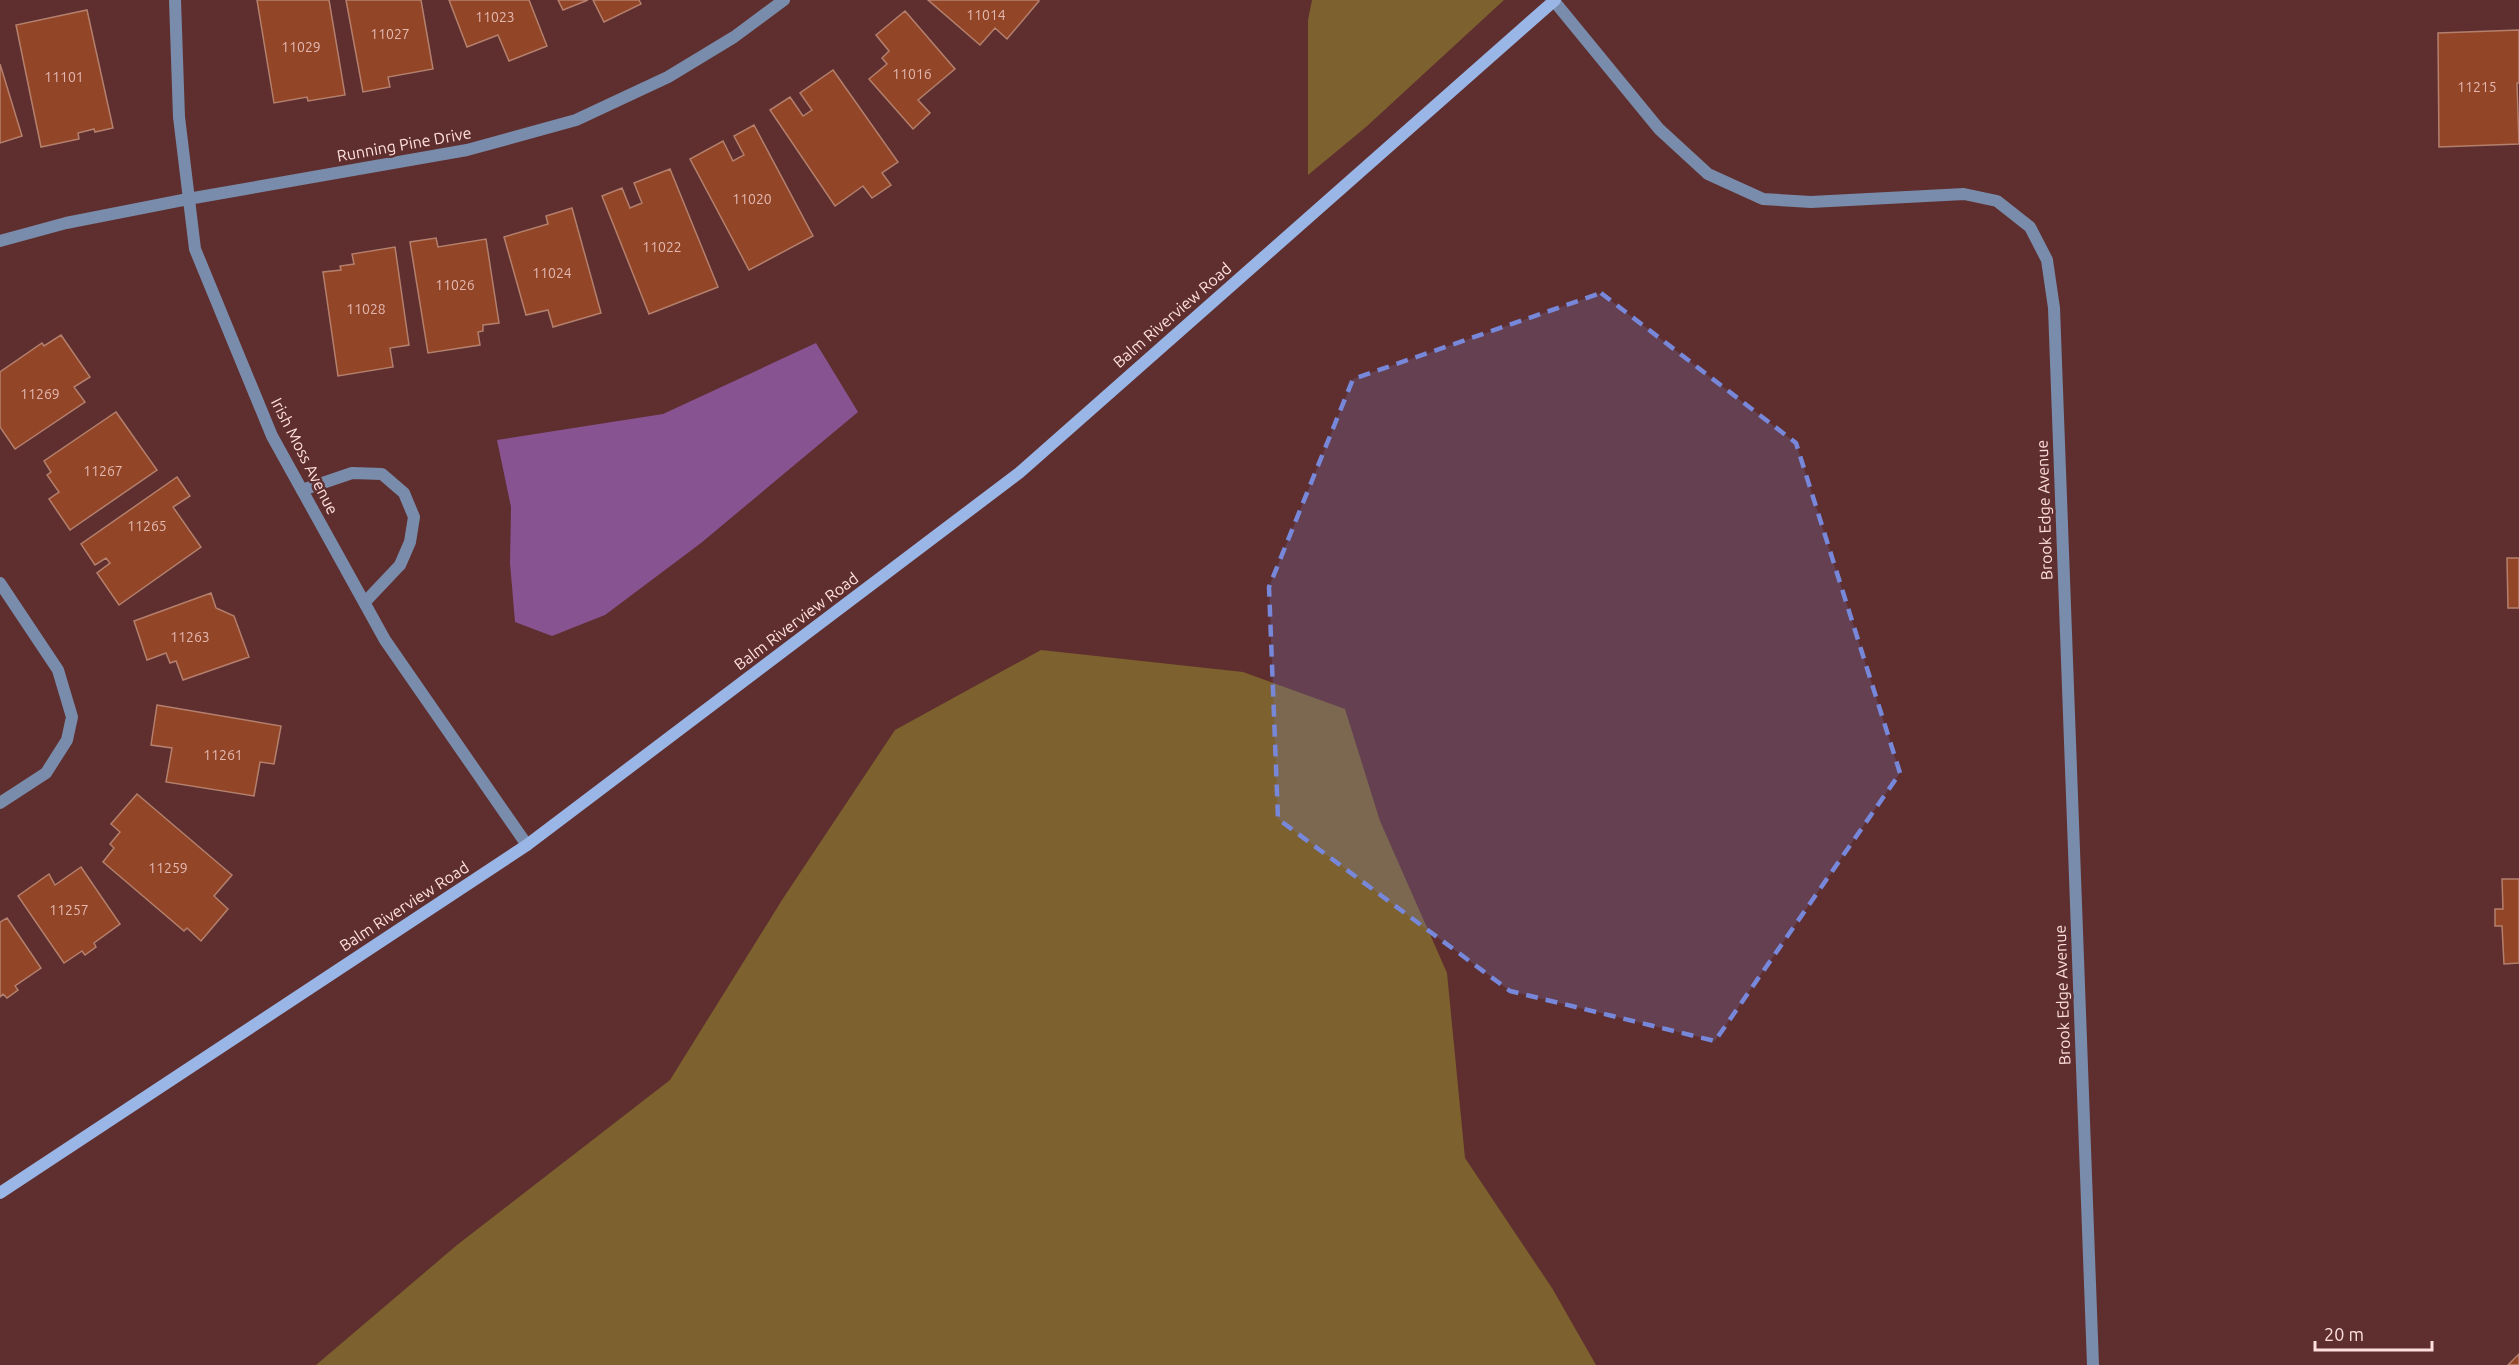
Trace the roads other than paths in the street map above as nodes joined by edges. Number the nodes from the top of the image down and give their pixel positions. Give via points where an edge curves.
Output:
1 (175, 0) edge
2 (784, 0) edge
3 (1554, 0) edge
4 (188, 199) junction
5 (0, 241) edge
6 (302, 490) junction
7 (0, 583) edge
8 (364, 602) junction
9 (0, 803) edge
10 (527, 844) junction
11 (0, 1193) edge
12 (2092, 1365) edge

1 - 4 street, Irish Moss Avenue via 179,117
2 - 4 street, Running Pine Drive via 734,37 668,77 576,120 467,150
3 - 10 main road, Balm Riverview Road via 1019,473
3 - 12 street, Brook Edge Avenue via 1659,129 1708,174 1763,199 1811,202 1964,194 1997,201 2030,227 2047,260 2054,308
4 - 5 street, Running Pine Drive via 66,223
4 - 6 street, Irish Moss Avenue via 195,249 272,436
6 - 8 street, Irish Moss Avenue
6 - 8 street via 352,472 382,474 404,493 414,517 410,542 400,565
7 - 9 street via 58,670 72,717 67,740 46,772
8 - 10 street, Irish Moss Avenue via 385,640
10 - 11 main road, Balm Riverview Road

